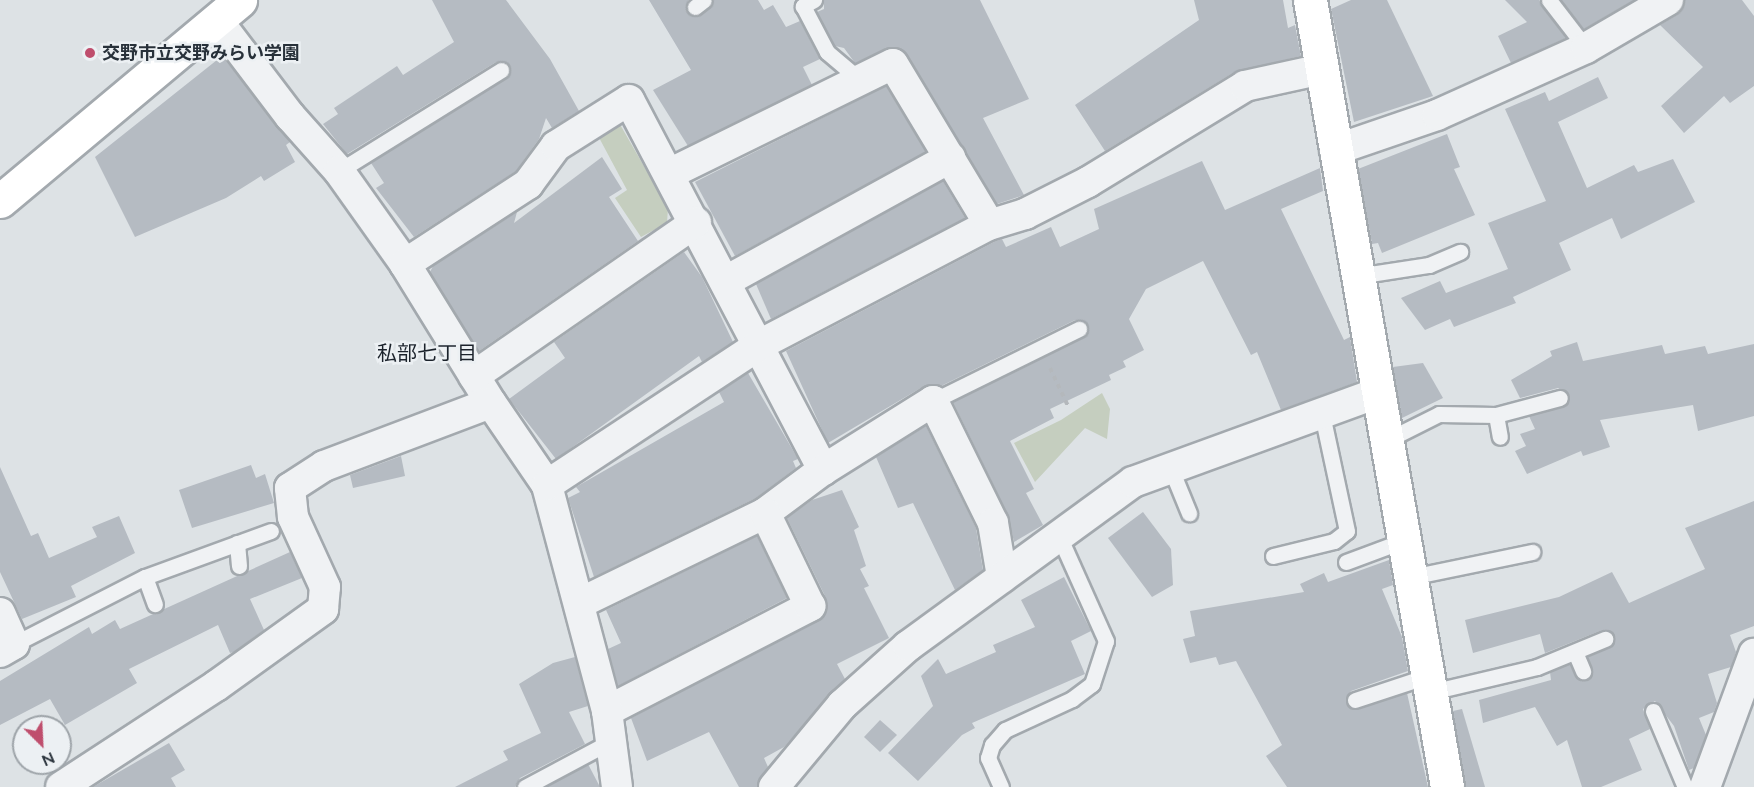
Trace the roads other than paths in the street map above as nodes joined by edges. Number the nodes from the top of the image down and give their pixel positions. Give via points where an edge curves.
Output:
1 (1310, 0) edge
2 (1549, 0) edge
3 (1668, 0) edge
4 (804, 2) edge
5 (228, 10) edge
6 (1586, 48) junction
7 (1322, 69) junction
8 (501, 70) dead end
9 (860, 80) junction
10 (1335, 150) junction
11 (950, 158) junction
12 (339, 171) junction
13 (671, 173) junction
14 (0, 201) edge
15 (986, 219) dead end
16 (696, 222) junction
17 (1460, 252) dead end
18 (405, 264) junction
19 (1357, 276) junction
20 (726, 281) junction
21 (1078, 329) dead end
22 (759, 345) junction
23 (474, 376) junction
24 (1377, 393) junction
25 (1560, 398) dead end
26 (933, 401) junction
27 (491, 403) junction
28 (1322, 414) junction
29 (1496, 415) junction
30 (1500, 437) dead end
31 (1385, 441) junction
32 (1171, 469) junction
33 (823, 470) junction
34 (547, 485) junction
35 (765, 513) junction
36 (1189, 513) dead end
37 (271, 531) dead end
38 (1060, 538) junction
39 (1405, 540) junction
40 (237, 543) junction
41 (1532, 552) dead end
42 (1273, 556) dead end
43 (1346, 562) dead end
44 (239, 566) dead end
45 (145, 577) junction
46 (1412, 577) junction
47 (1002, 578) junction
48 (580, 603) junction
49 (155, 604) dead end
50 (0, 613) edge
51 (1605, 639) dead end
52 (7, 648) edge
53 (1575, 652) junction
54 (1754, 654) edge
55 (1583, 671) dead end
56 (1430, 684) junction
57 (1355, 700) dead end
58 (607, 711) junction
59 (1653, 711) dead end
60 (611, 741) junction
61 (61, 787) edge
62 (525, 787) edge
63 (617, 787) edge
64 (774, 787) edge
65 (1001, 787) edge
66 (1448, 787) edge
67 (1685, 787) edge
68 (1705, 787) edge

1 - 7 street
2 - 6 lane
3 - 6 street
4 - 9 lane via 827,52
5 - 12 street via 290,116
5 - 14 street
6 - 10 street via 1437,115
7 - 10 street
7 - 22 street via 1245,86 1088,182 1025,214 989,225
8 - 12 lane
9 - 11 street via 893,64
9 - 13 street
10 - 19 street
11 - 15 street
11 - 20 street
12 - 18 street
13 - 16 street
13 - 18 street via 629,100 556,146 528,184
16 - 20 street
16 - 23 street
17 - 19 lane via 1429,265
18 - 23 street
19 - 24 street
20 - 22 street
21 - 26 lane
22 - 33 street
22 - 34 street
23 - 27 street
24 - 28 street
24 - 31 street
25 - 29 lane
26 - 33 street
26 - 47 street via 993,523
27 - 34 street
27 - 61 street via 324,466 290,488 293,517 325,587 323,609 216,686
28 - 32 street
28 - 42 lane via 1347,531 1334,541
29 - 30 lane
29 - 31 lane via 1439,414
31 - 39 street
32 - 36 lane
32 - 38 street via 1133,482
33 - 35 street
34 - 48 street
35 - 48 street
35 - 58 street via 810,606
37 - 40 lane
38 - 47 street
38 - 65 lane via 1106,641 1092,684 1072,699 1005,730 993,745 988,758
39 - 43 lane
39 - 46 street
40 - 44 lane
40 - 45 lane
41 - 46 lane
45 - 49 lane
45 - 52 lane
46 - 56 street
47 - 64 street via 908,646 842,705
48 - 58 street
50 - 52 street
51 - 53 lane
53 - 55 lane
53 - 56 lane via 1537,667
54 - 68 street
56 - 57 lane
56 - 66 street
58 - 60 street
59 - 67 lane
60 - 62 lane
60 - 63 street

